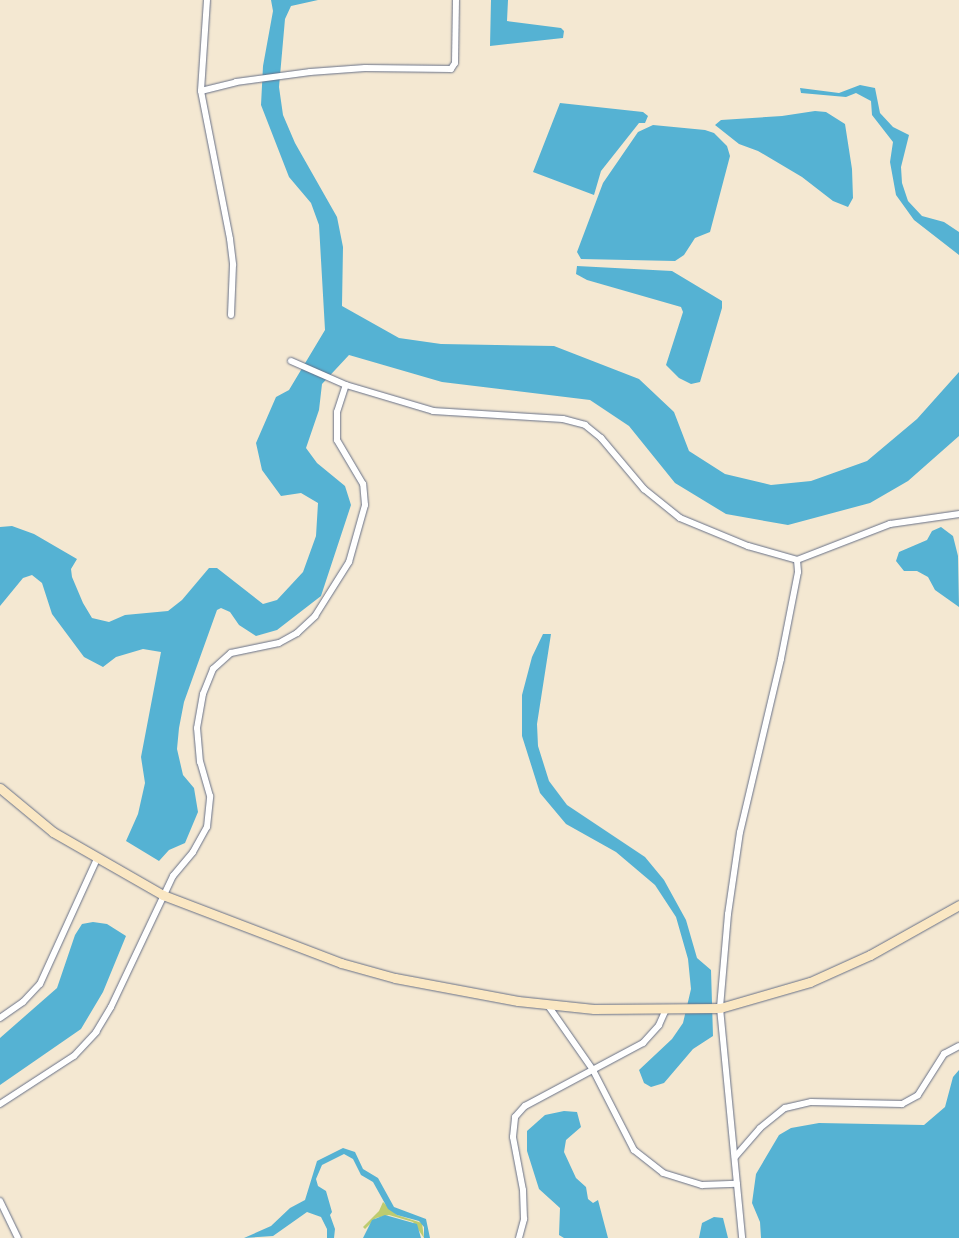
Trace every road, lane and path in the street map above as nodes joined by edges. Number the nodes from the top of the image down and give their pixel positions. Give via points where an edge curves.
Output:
1 (207, 0) edge
2 (456, 0) edge
3 (201, 91) junction
4 (231, 315) dead end
5 (291, 361) dead end
6 (346, 385) junction
7 (959, 514) edge
8 (797, 560) junction
9 (0, 788) edge
10 (97, 859) junction
11 (163, 895) junction
12 (959, 905) edge
13 (547, 1004) junction
14 (720, 1008) junction
15 (666, 1009) junction
16 (0, 1018) edge
17 (959, 1046) edge
18 (593, 1070) junction
19 (0, 1104) edge
20 (735, 1157) junction
21 (737, 1184) junction
22 (0, 1201) edge
23 (18, 1238) edge
24 (519, 1238) edge
25 (742, 1238) edge

1 - 3 street
2 - 3 street via 455,63 451,69 365,68 255,79
3 - 4 street via 230,238 233,265
5 - 6 street
6 - 8 street via 433,411 563,419 585,426 601,438 644,489 680,518 748,546
6 - 11 street via 337,412 337,440 363,484 365,504 349,562 315,616 296,634 279,643 231,653 213,669 203,694 197,728 200,762 210,796 207,827
7 - 8 street via 890,524
8 - 14 street via 798,572 781,659 740,832 728,914
9 - 10 street via 53,832
10 - 11 street
10 - 16 street via 40,984 24,1002
11 - 13 street via 251,931 368,971 448,989
11 - 19 street via 96,1032 74,1056
12 - 14 street via 870,955 810,982
13 - 15 street via 594,1009
13 - 18 street
14 - 15 street
14 - 20 street
15 - 18 street via 659,1025 643,1043
17 - 20 street via 944,1054 918,1094 902,1104 811,1102 785,1108 760,1128
18 - 21 street via 634,1150 649,1162 663,1173 702,1185
18 - 24 street via 525,1106 515,1117 513,1137 524,1219
20 - 21 street
21 - 25 street
22 - 23 street

